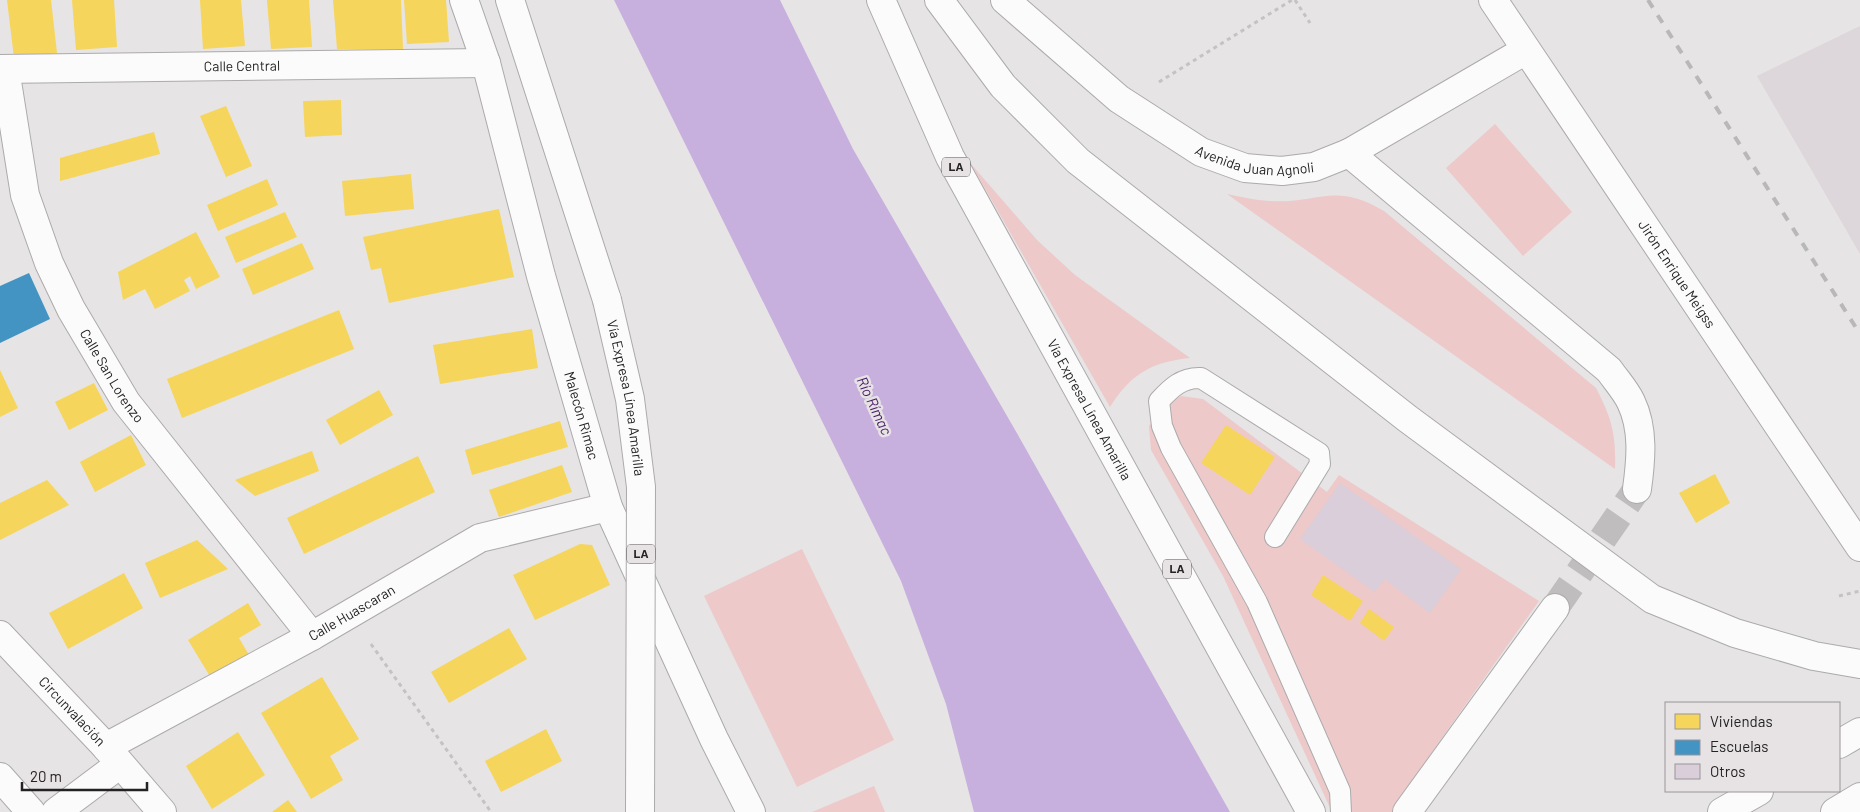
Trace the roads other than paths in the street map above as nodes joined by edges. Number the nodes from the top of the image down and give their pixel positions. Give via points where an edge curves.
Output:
1 (464, 0) edge
2 (510, 0) edge
3 (881, 0) edge
4 (939, 0) edge
5 (1005, 0) edge
6 (1492, 0) edge
7 (1526, 50) junction
8 (486, 63) junction
9 (3, 69) edge
10 (1349, 153) junction
11 (1637, 489) tunnel mouth
12 (608, 507) junction
13 (1275, 537) dead end
14 (1860, 547) edge
15 (1555, 608) tunnel mouth
16 (0, 635) edge
17 (312, 636) junction
18 (1860, 664) edge
19 (1860, 732) edge
20 (1840, 743) edge
21 (113, 756) junction
22 (0, 776) edge
23 (1757, 792) edge
24 (1860, 798) edge
25 (31, 812) edge
26 (56, 812) edge
27 (162, 812) edge
28 (640, 812) edge
29 (751, 812) edge
30 (1311, 812) edge
31 (1341, 812) edge
32 (1407, 812) edge
33 (1722, 812) edge
34 (1835, 812) edge

1 - 8 main road, Malecón Rimac
2 - 28 main road, Vía Expresa Línea Amarilla / LA, bridge via 607,300 630,399 641,486
3 - 30 main road, Vía Expresa Línea Amarilla / LA via 950,157
4 - 18 main road via 1003,86 1078,161 1408,419 1652,599 1735,633 1814,656
5 - 10 main road, Avenida Juan Agnoli via 1119,99 1201,152 1245,168 1282,170 1314,167
6 - 7 main road, Jirón Enrique Meigss
7 - 10 main road, Avenida Juan Agnoli
7 - 14 main road, Jirón Enrique Meigss
8 - 9 main road, Calle Central
8 - 12 main road, Malecón Rimac via 541,276
9 - 17 main road, Calle San Lorenzo via 25,195 49,263 72,309 126,402
10 - 11 main road via 1609,370 1631,401 1640,430
12 - 17 main road, Calle Huascaran via 480,538
12 - 29 main road, Malecón Rimac via 714,739
13 - 31 lane via 1320,464 1319,453 1202,378 1190,378 1172,387 1159,401 1162,426 1171,448 1257,602 1340,791
15 - 32 main road
16 - 21 main road, Circunvalación
17 - 21 main road, Calle Huascaran
19 - 20 main road
21 - 26 main road, Calle Huascaran
21 - 27 main road, Circunvalación
22 - 25 main road
23 - 33 main road
24 - 34 main road

